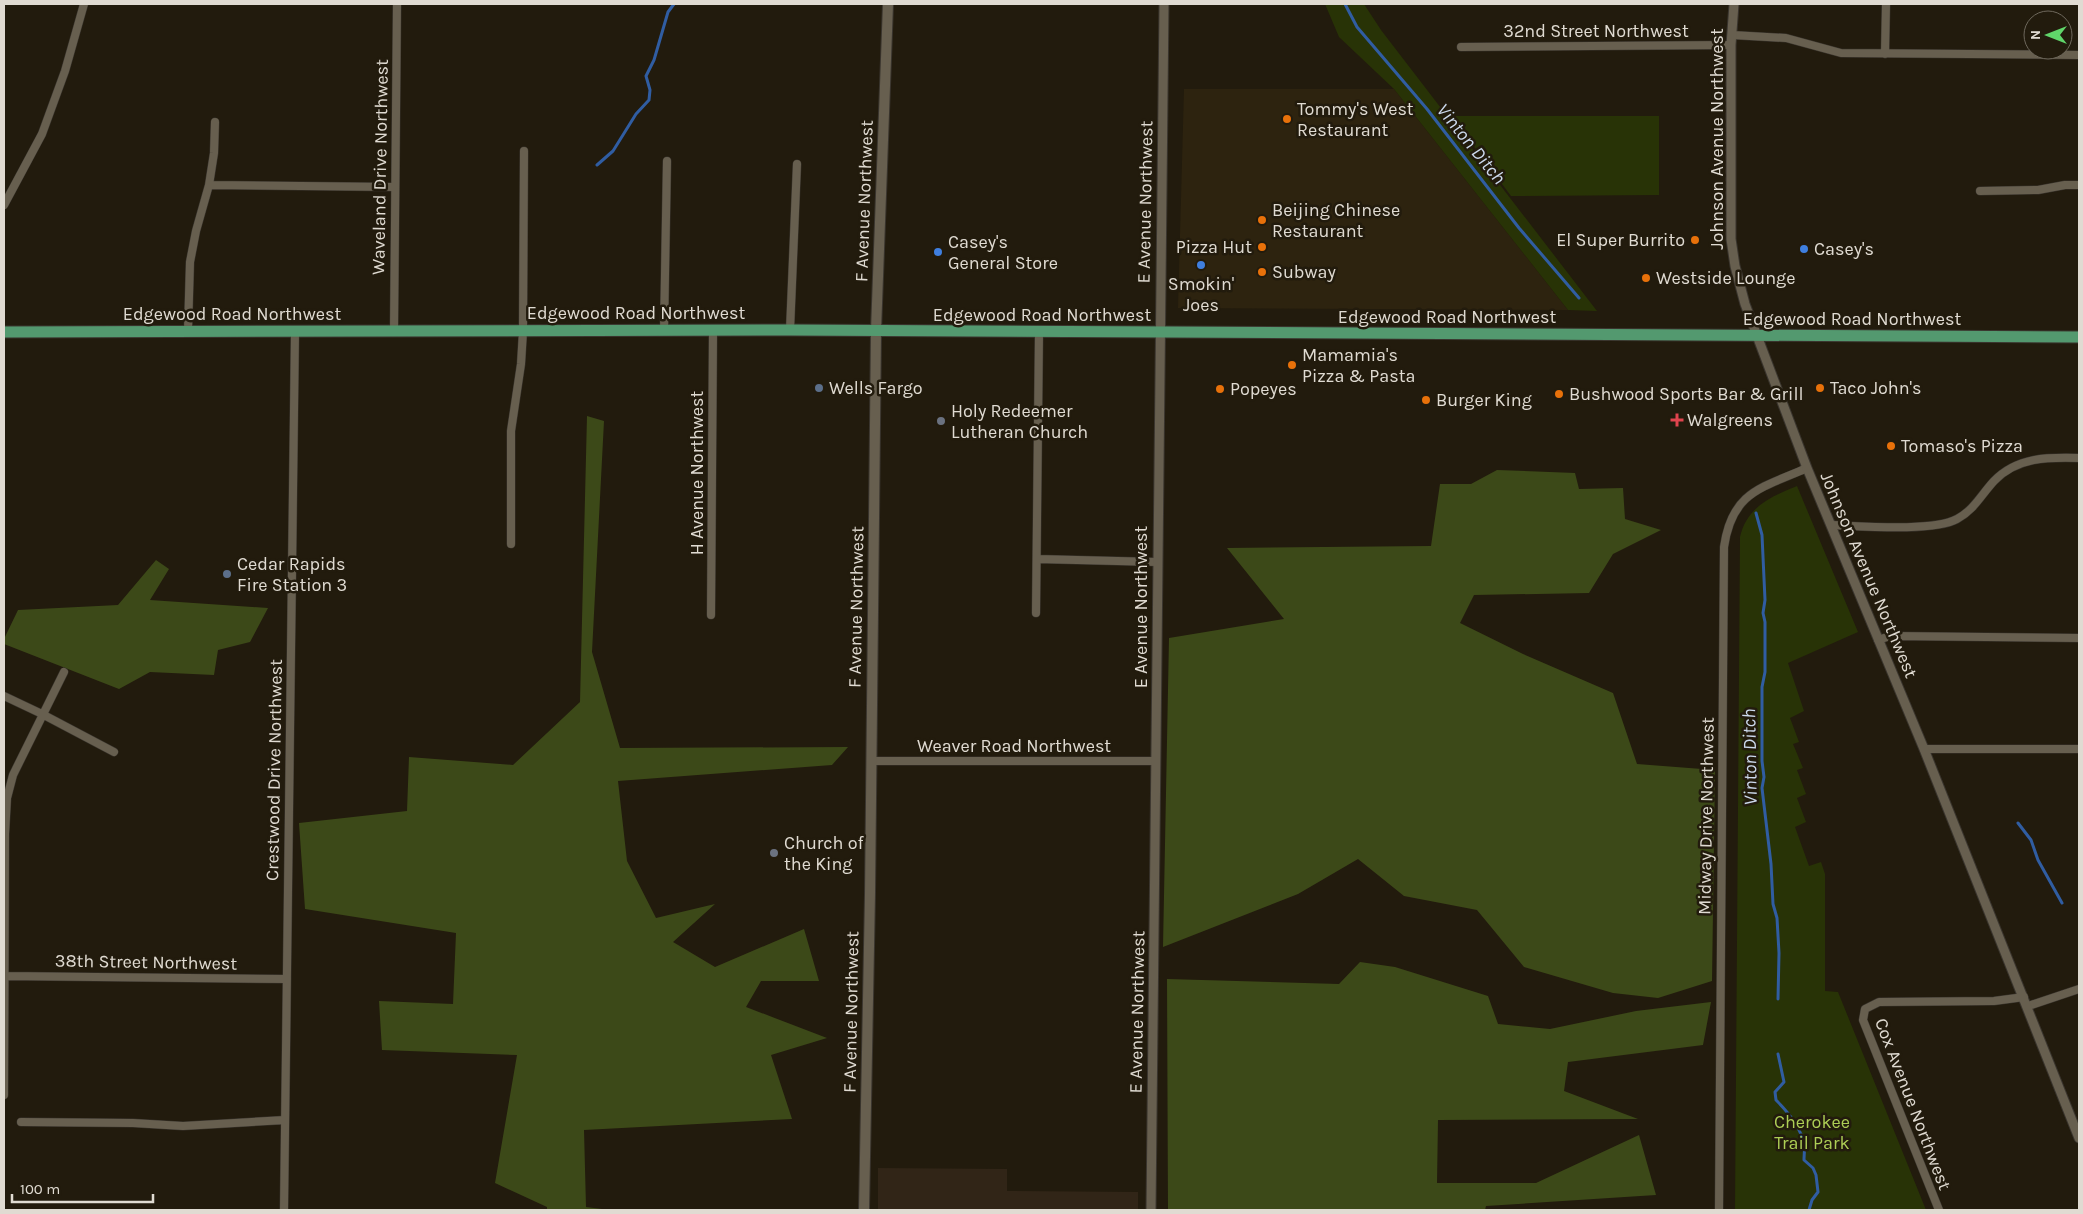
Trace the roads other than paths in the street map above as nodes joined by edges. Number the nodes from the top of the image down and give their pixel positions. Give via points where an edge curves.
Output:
1 (84, 4) edge
2 (397, 4) edge
3 (888, 4) edge
4 (1164, 4) edge
5 (1734, 4) edge
6 (1886, 4) edge
7 (1732, 36) junction
8 (1731, 46) junction
9 (1461, 47) dead end
10 (1885, 54) junction
11 (2079, 55) edge
12 (215, 122) dead end
13 (524, 151) dead end
14 (668, 161) dead end
15 (797, 164) dead end
16 (209, 185) junction
17 (2079, 185) edge
18 (394, 187) junction
19 (1980, 191) dead end
20 (4, 205) edge
21 (188, 330) junction
22 (790, 330) junction
23 (295, 331) junction
24 (394, 331) junction
25 (523, 331) junction
26 (664, 331) junction
27 (713, 331) junction
28 (876, 331) junction
29 (4, 332) edge
30 (1039, 332) junction
31 (1160, 333) junction
32 (1757, 336) junction
33 (2079, 337) edge
34 (2079, 458) edge
35 (1807, 468) junction
36 (1832, 526) junction
37 (511, 544) dead end
38 (1037, 559) junction
39 (1157, 562) junction
40 (1036, 613) dead end
41 (711, 615) dead end
42 (2079, 638) edge
43 (1878, 640) junction
44 (64, 672) dead end
45 (4, 696) edge
46 (42, 714) junction
47 (2079, 749) edge
48 (1924, 750) junction
49 (114, 752) dead end
50 (871, 761) junction
51 (1156, 761) junction
52 (4, 834) edge
53 (4, 976) edge
54 (287, 979) junction
55 (2079, 989) edge
56 (2024, 997) junction
57 (2028, 1006) junction
58 (4, 1095) edge
59 (285, 1120) junction
60 (21, 1122) dead end
61 (2079, 1138) edge
62 (284, 1210) edge
63 (864, 1210) edge
64 (1151, 1210) edge
65 (1718, 1210) edge
66 (1939, 1210) edge

1 - 20 street via 65,71 42,134
2 - 18 street, Waveland Drive Northwest
3 - 28 main road, F Avenue Northwest
4 - 31 street, E Avenue Northwest
5 - 7 street, Johnson Avenue Northwest
6 - 10 street
7 - 8 street, Johnson Avenue Northwest
7 - 10 street via 1786,38 1841,53
8 - 9 street, 32nd Street Northwest
8 - 32 street, Johnson Avenue Northwest via 1731,239 1739,285
10 - 11 street
12 - 16 street
13 - 25 street
14 - 26 street
15 - 22 street
16 - 18 street
16 - 21 street via 190,262
17 - 19 street via 2038,190
18 - 24 street, Waveland Drive Northwest
21 - 23 main road, Edgewood Road Northwest
21 - 29 main road, Edgewood Road Northwest
22 - 27 main road, Edgewood Road Northwest
22 - 28 main road, Edgewood Road Northwest
23 - 24 main road, Edgewood Road Northwest
23 - 54 street, Crestwood Drive Northwest
24 - 25 main road, Edgewood Road Northwest
25 - 26 main road, Edgewood Road Northwest
25 - 37 street via 511,431
26 - 27 main road, Edgewood Road Northwest
27 - 41 street, H Avenue Northwest
28 - 30 main road, Edgewood Road Northwest
28 - 50 main road, F Avenue Northwest
30 - 31 main road, Edgewood Road Northwest
30 - 38 street
31 - 32 main road, Edgewood Road Northwest
31 - 39 street, E Avenue Northwest
32 - 33 main road, Edgewood Road Northwest
32 - 35 street, Johnson Avenue Northwest
34 - 36 street via 2030,460 2012,468 1994,481 1973,508 1956,520 1937,526
35 - 36 street, Johnson Avenue Northwest
35 - 65 street, Midway Drive Northwest via 1753,491 1734,512 1726,529
36 - 43 street, Johnson Avenue Northwest
38 - 39 street
38 - 40 street
39 - 51 street, E Avenue Northwest
42 - 43 street via 1890,636
43 - 48 street, Johnson Avenue Northwest
44 - 46 street
45 - 46 street
46 - 49 street
46 - 52 street via 13,775
47 - 48 street
48 - 56 street, Johnson Avenue Northwest
50 - 51 street, Weaver Road Northwest
50 - 63 main road, F Avenue Northwest
51 - 64 street, E Avenue Northwest
52 - 53 street
53 - 54 street, 38th Street Northwest
53 - 58 street
54 - 59 street, Crestwood Drive Northwest
55 - 57 street
56 - 57 street, Johnson Avenue Northwest
56 - 66 street, Cox Avenue Northwest via 1994,1002 1879,1002 1865,1009 1863,1020
57 - 61 street, Johnson Avenue Northwest
59 - 60 street via 183,1126
59 - 62 street, Crestwood Drive Northwest

